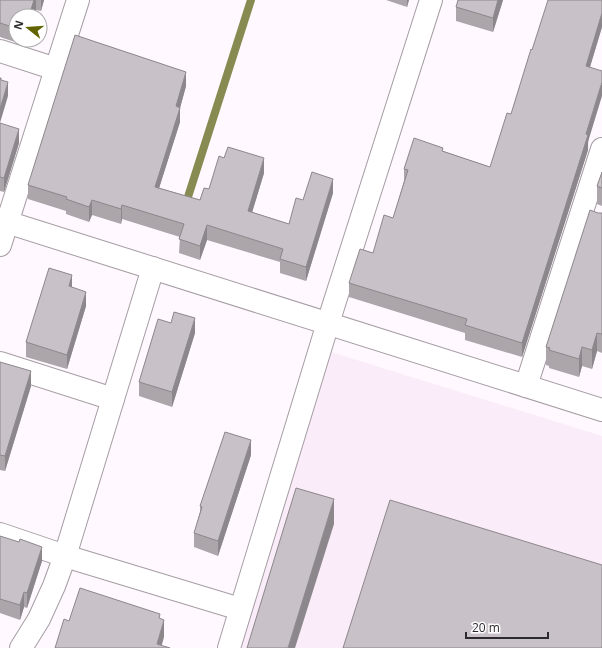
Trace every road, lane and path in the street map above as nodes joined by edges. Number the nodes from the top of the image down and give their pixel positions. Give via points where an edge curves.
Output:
1 (78, 0) edge
2 (431, 0) edge
3 (0, 52) edge
4 (56, 69) junction
5 (602, 149) edge
6 (582, 212) junction
7 (602, 219) edge
8 (4, 221) edge
9 (0, 245) edge
10 (153, 268) junction
11 (328, 323) junction
12 (0, 363) edge
13 (526, 386) junction
14 (113, 399) junction
15 (602, 410) edge
16 (0, 534) edge
17 (65, 556) junction
18 (240, 609) junction
19 (21, 648) edge
20 (229, 648) edge

1 - 4 street
2 - 11 street
3 - 4 street
4 - 8 street
5 - 6 street
6 - 7 street
6 - 13 street
8 - 9 street
8 - 10 street
10 - 11 street
10 - 14 street
11 - 13 street
11 - 18 street
12 - 14 street
13 - 15 street
14 - 17 street
16 - 17 street
17 - 18 street
17 - 19 street via 39,619
18 - 20 street

